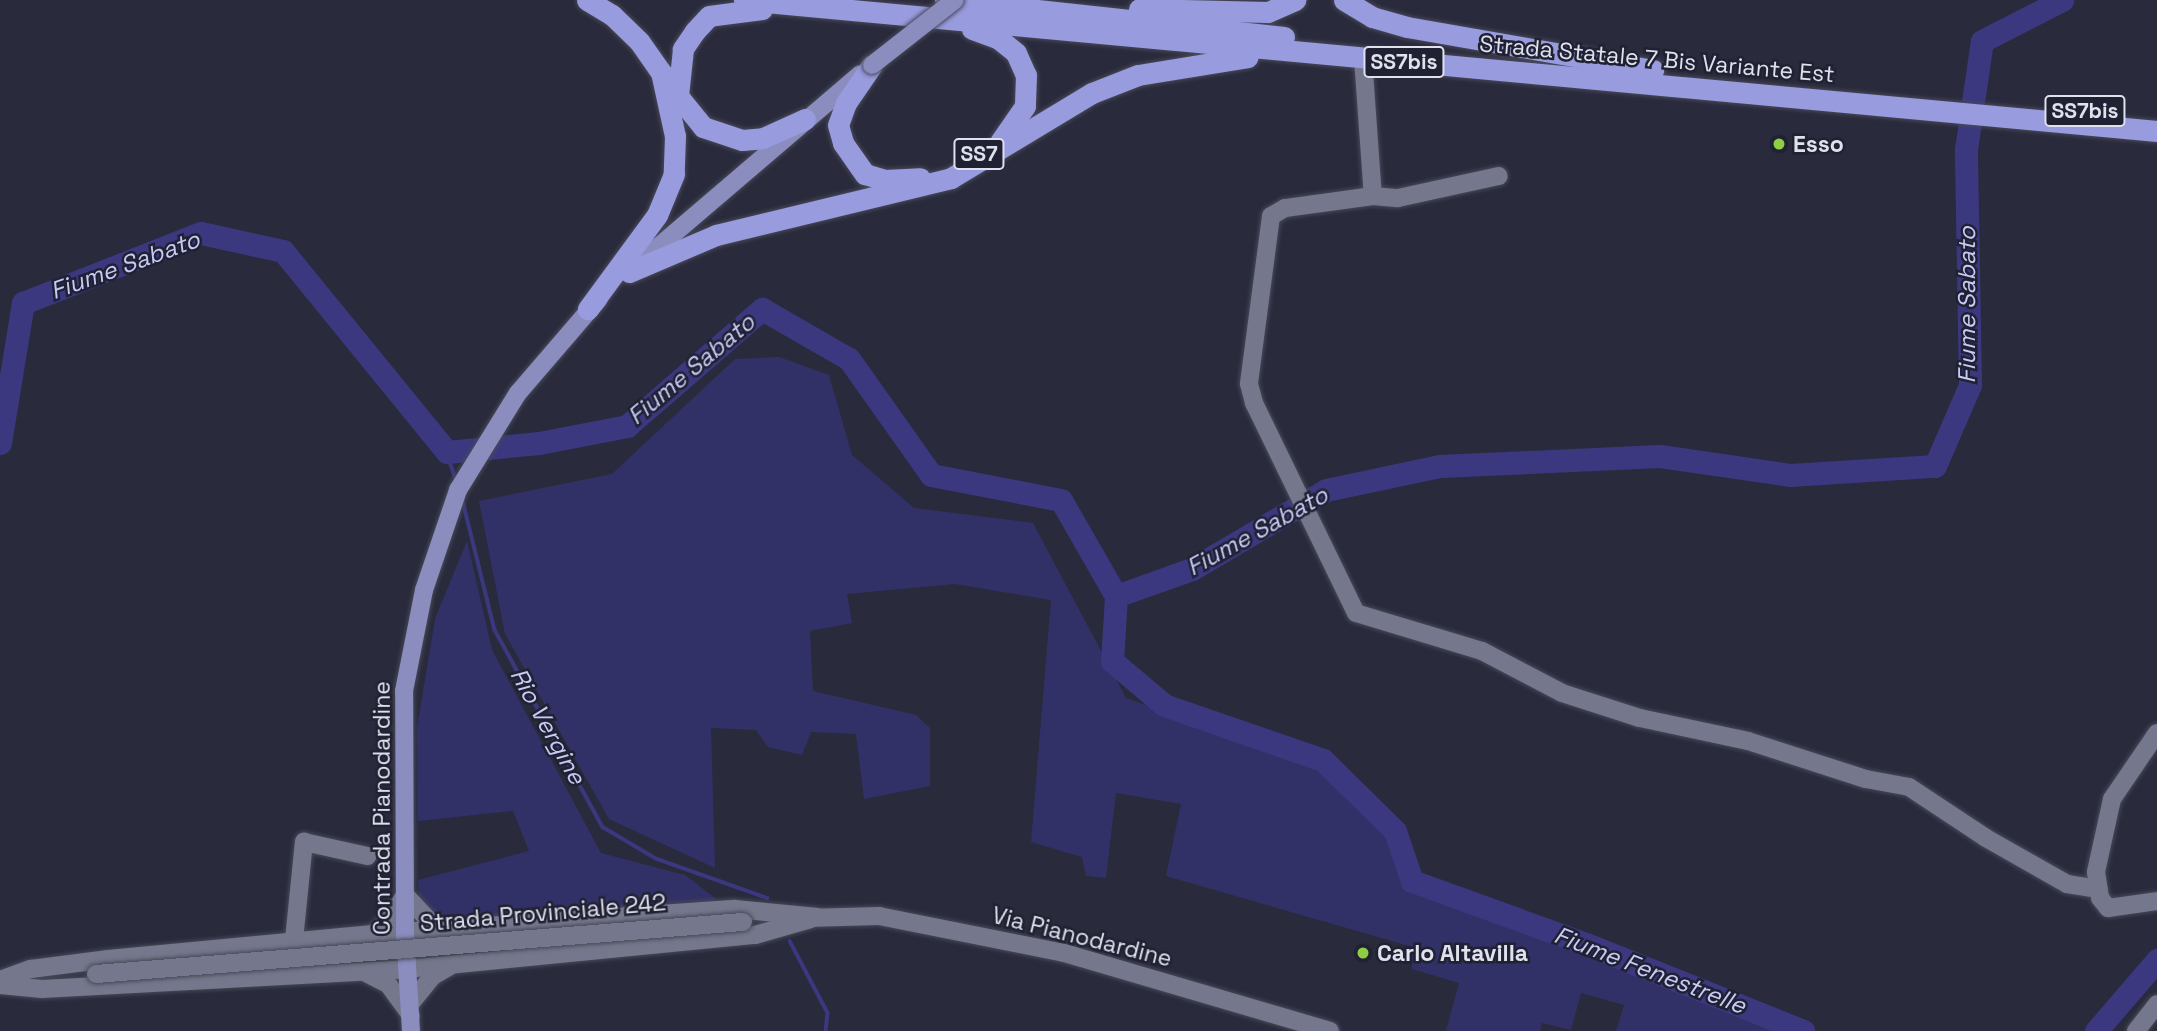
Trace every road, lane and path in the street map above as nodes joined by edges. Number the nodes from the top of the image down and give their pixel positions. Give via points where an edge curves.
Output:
1 (587, 0) edge
2 (744, 0) edge
3 (947, 0) edge
4 (955, 0) edge
5 (1295, 0) edge
6 (1345, 0) edge
7 (828, 8) junction
8 (901, 15) junction
9 (1315, 54) junction
10 (1363, 58) junction
11 (872, 65) junction
12 (1653, 70) junction
13 (1908, 102) junction
14 (2013, 110) junction
15 (2157, 118) edge
16 (805, 119) junction
17 (2157, 131) edge
18 (1499, 176) dead end
19 (1373, 196) junction
20 (629, 272) junction
21 (587, 309) junction
22 (2157, 733) edge
23 (367, 856) dead end
24 (2099, 889) junction
25 (405, 895) junction
26 (2157, 901) edge
27 (818, 917) junction
28 (437, 929) junction
29 (405, 932) junction
30 (373, 934) junction
31 (293, 940) junction
32 (457, 962) junction
33 (407, 969) junction
34 (364, 972) junction
35 (0, 983) edge
36 (2157, 1003) edge
37 (410, 1017) edge
38 (1330, 1031) edge
39 (2136, 1031) edge

1 - 21 highway via 639,41 661,72 675,136 674,174 657,215
2 - 7 highway, SS7
3 - 5 highway via 1268,12
3 - 12 highway, Strada Statale 7 Bis Variante Est / SS7bis
4 - 11 main road, SS7, bridge
6 - 12 highway via 1372,17 1407,27
7 - 8 highway, SS7
7 - 16 highway via 732,9 709,16 683,49 679,65 678,96 703,127 742,140 763,138
8 - 9 highway, Strada Statale 7 Bis Variante Est / SS7bis
8 - 11 highway, SS7 via 973,30 999,39 1016,53 1026,75 1024,106 1016,123 988,151 925,177 885,180 866,174 852,161 838,125 846,103
9 - 10 highway, Strada Statale 7 Bis Variante Est / SS7bis
9 - 20 highway via 1248,57 1138,75 1083,98 951,178 716,235
10 - 13 highway, Strada Statale 7 Bis Variante Est / SS7bis
10 - 19 street
11 - 16 main road, SS7
12 - 13 highway, Strada Statale 7 Bis Variante Est / SS7bis
13 - 14 highway, Strada Statale 7 Bis Variante Est / SS7bis
14 - 15 highway, Strada Statale 7 Bis Variante Est / SS7bis
14 - 17 highway, Strada Statale 7 Bis Variante Est / SS7bis
16 - 20 main road, Contrada Pianodardine
18 - 19 street via 1398,198
19 - 24 street via 1285,208 1271,216 1249,384 1348,601 1365,618 1482,651 1562,693 1640,718 1748,741 1866,779 1909,787 2067,884
20 - 21 main road, Contrada Pianodardine
21 - 25 main road, Contrada Pianodardine via 519,393 458,490 424,590 404,691
22 - 24 street via 2112,799 2096,872
23 - 31 street via 304,842
24 - 26 street via 2108,908
25 - 28 street
25 - 29 main road, Contrada Pianodardine
25 - 30 street via 390,919
27 - 28 street via 735,909
27 - 32 street via 755,935
27 - 35 street, Strada Provinciale 242, bridge
27 - 38 street, Via Pianodardine via 879,916 1064,953
28 - 29 street
29 - 30 street
29 - 33 main road, Contrada Pianodardine
30 - 31 street
31 - 35 street via 31,970
32 - 33 street
32 - 37 street via 433,976
33 - 34 street
33 - 37 main road, Contrada Pianodardine
34 - 35 street via 42,989
34 - 37 street via 387,984
36 - 39 street

